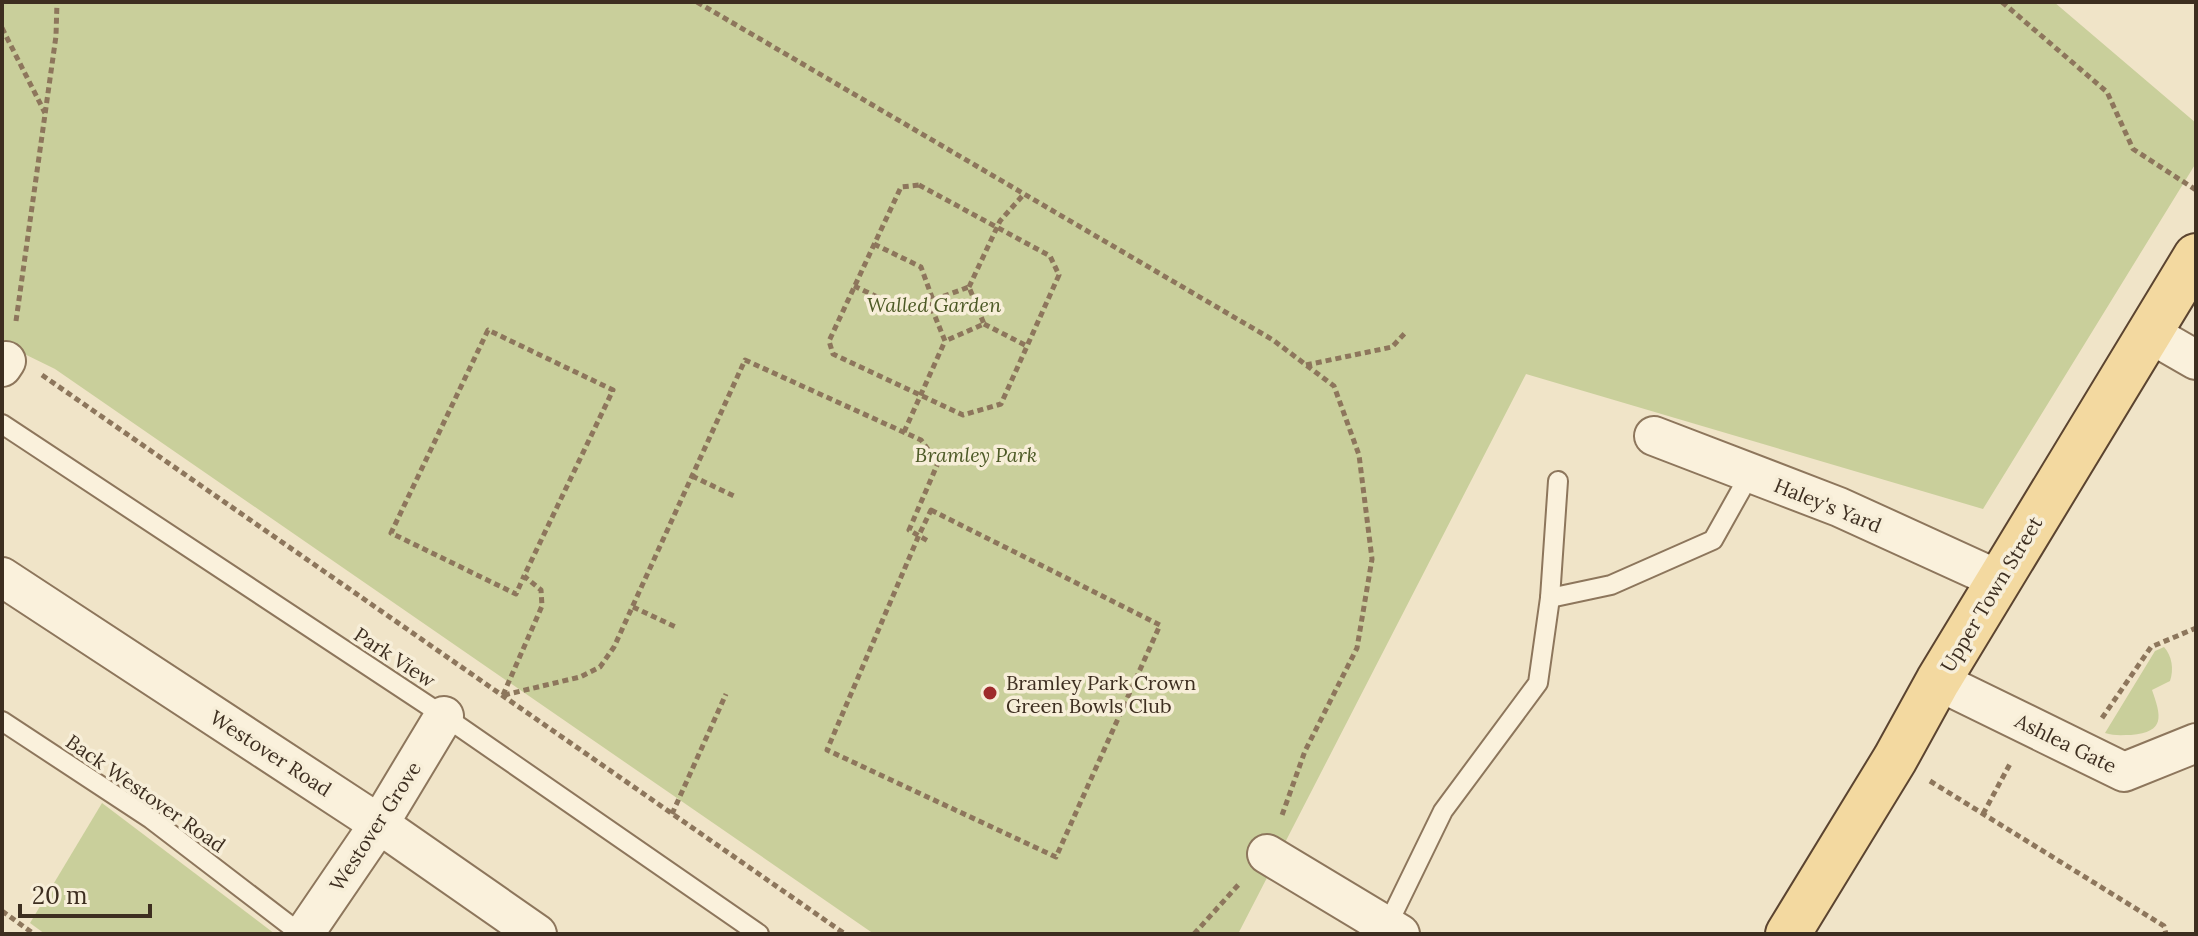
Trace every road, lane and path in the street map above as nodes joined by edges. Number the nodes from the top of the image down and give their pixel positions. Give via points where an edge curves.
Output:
1 (57, 2) edge
2 (697, 2) edge
3 (2002, 2) edge
4 (2, 28) edge
5 (45, 113) junction
6 (2196, 190) edge
7 (1024, 194) junction
8 (997, 228) junction
9 (874, 244) junction
10 (2196, 256) edge
11 (854, 286) junction
12 (969, 287) junction
13 (932, 302) junction
14 (15, 324) dead end
15 (984, 324) junction
16 (1405, 333) dead end
17 (2149, 333) junction
18 (945, 341) junction
19 (1027, 346) junction
20 (2196, 360) edge
21 (1306, 365) junction
22 (15, 367) edge
23 (921, 396) junction
24 (2, 424) edge
25 (904, 432) junction
26 (1654, 436) dead end
27 (1750, 474) junction
28 (692, 476) junction
29 (1558, 481) dead end
30 (736, 497) dead end
31 (919, 535) junction
32 (928, 541) dead end
33 (524, 576) junction
34 (2, 577) edge
35 (1999, 580) junction
36 (1550, 598) junction
37 (633, 607) junction
38 (678, 628) dead end
39 (2196, 628) edge
40 (1938, 681) junction
41 (726, 694) dead end
42 (503, 695) junction
43 (444, 716) junction
44 (2, 721) edge
45 (2030, 726) junction
46 (2196, 743) edge
47 (2079, 750) junction
48 (1895, 759) junction
49 (672, 814) junction
50 (1983, 814) junction
51 (379, 824) junction
52 (1267, 854) junction
53 (2, 911) edge
54 (1394, 930) edge
55 (34, 934) edge
56 (303, 934) edge
57 (537, 934) edge
58 (759, 934) edge
59 (845, 934) edge
60 (1194, 934) edge
61 (1788, 934) edge
62 (2166, 934) edge

1 - 5 path
2 - 7 path
3 - 6 path via 2107,92 2133,149
4 - 5 path
5 - 14 path
7 - 8 path
7 - 21 path via 1273,340
8 - 9 path via 919,185 901,187
8 - 12 path
8 - 19 path via 1050,256 1059,275
9 - 11 path
9 - 13 path via 921,267
10 - 17 main road, Upper Town Street
11 - 13 path via 911,313
11 - 23 path via 829,341 833,354
12 - 13 path
12 - 15 path
13 - 18 path
15 - 18 path
15 - 19 path
16 - 21 path via 1392,347
17 - 20 street
17 - 35 main road, Upper Town Street
18 - 23 path
19 - 23 path via 1001,404 963,415
21 - 52 path via 1334,386 1359,455 1372,559 1357,648 1305,751
22 - 42 path
23 - 25 path
24 - 43 lane, Park View
25 - 28 path via 745,360
25 - 31 path via 921,440 938,463 909,530
26 - 27 street, Haley's Yard
27 - 35 street, Haley's Yard via 1839,507
27 - 36 lane via 1713,540 1611,585
28 - 30 path
28 - 37 path
29 - 36 lane
31 - 31 path via 931,510 1160,625 1056,857 827,750
31 - 32 path
33 - 33 path via 613,390 488,330 391,533 516,594
33 - 42 path via 541,590 542,606
34 - 51 street, Westover Road
35 - 40 main road, Upper Town Street
36 - 54 lane via 1538,683 1443,811
37 - 38 path
37 - 42 path via 600,667 580,677
39 - 47 path via 2151,647
40 - 45 street, Ashlea Gate
40 - 48 main road, Upper Town Street
41 - 49 path
42 - 49 path
43 - 51 street, Westover Grove
43 - 58 lane, Park View
44 - 56 lane, Back Westover Road via 151,819
45 - 47 street, Ashlea Gate
45 - 50 path
46 - 47 street, Ashlea Gate via 2124,772
48 - 50 path
48 - 61 main road, Upper Town Street
49 - 59 path
50 - 62 path via 2164,926
51 - 56 street, Westover Grove
51 - 57 street, Westover Road
52 - 54 street
52 - 60 path
53 - 55 path

